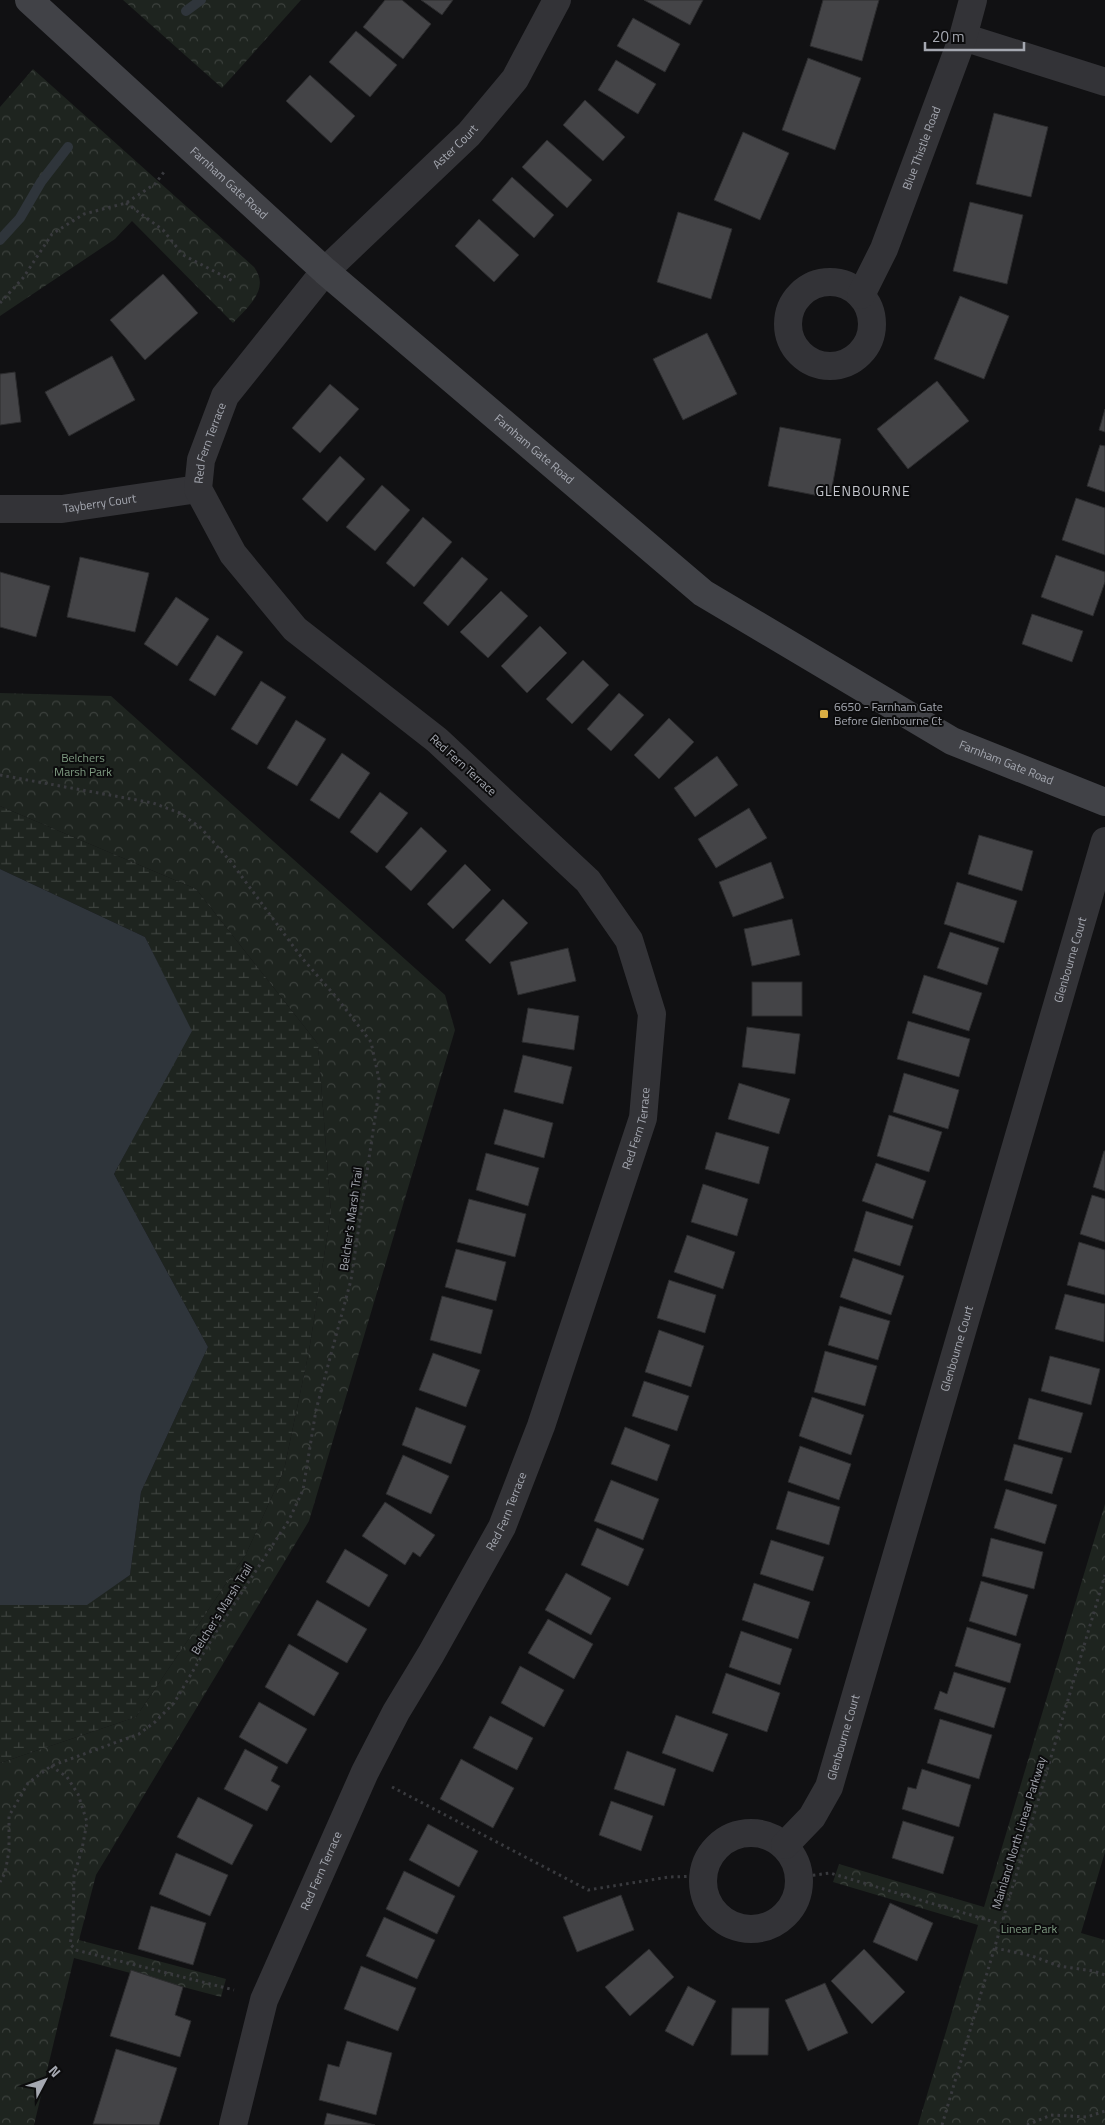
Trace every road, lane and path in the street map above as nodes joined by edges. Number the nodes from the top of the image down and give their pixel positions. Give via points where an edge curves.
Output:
1 (29, 0) edge
2 (556, 0) edge
3 (973, 0) edge
4 (962, 38) junction
5 (1105, 82) edge
6 (164, 172) dead end
7 (126, 203) junction
8 (325, 270) junction
9 (234, 281) dead end
10 (861, 295) dead end
11 (0, 304) edge
12 (198, 489) junction
13 (0, 509) edge
14 (0, 775) edge
15 (1105, 802) edge
16 (1105, 840) edge
17 (1105, 1575) edge
18 (51, 1766) junction
19 (420, 1801) dead end
20 (785, 1845) junction
21 (702, 1876) junction
22 (800, 1877) junction
23 (0, 1882) edge
24 (1002, 1924) junction
25 (995, 1948) junction
26 (1105, 1976) edge
27 (264, 2000) junction
28 (1105, 2111) edge
29 (233, 2125) edge
30 (942, 2125) edge
31 (1027, 2125) edge

1 - 8 street, Farnham Gate Road
2 - 8 street, Aster Court via 515,80 474,127
3 - 4 street, Blue Thistle Road
4 - 5 street
4 - 10 street, Blue Thistle Road via 884,249
6 - 7 path via 155,184
7 - 9 path via 163,230 183,255
7 - 11 path via 84,214 52,234 23,278
8 - 12 street, Red Fern Terrace via 226,396 201,460
8 - 15 street, Farnham Gate Road via 703,593 952,741
12 - 13 street, Tayberry Court via 62,509
12 - 27 street, Red Fern Terrace via 233,554 295,629 437,740 588,881 629,940 652,1014 643,1118 541,1426 502,1527 391,1720
14 - 18 path, Belcher's Marsh Trail via 154,803 180,813 201,828 232,862 302,958 372,1042 380,1084 351,1280 316,1410 303,1490 290,1520 216,1632 174,1703 139,1734
16 - 20 street, Glenbourne Court via 829,1787 812,1817
17 - 24 path, Mainland North Linear Parkway
18 - 23 path, Belcher's Marsh Trail via 28,1783 9,1816 9,1851
18 - 27 path via 67,1777 78,1794 87,1822 74,1875 70,1944 76,1950
19 - 21 path via 588,1890 670,1877
20 - 21 street via 770,1836 750,1832 732,1836 717,1845 707,1859
20 - 22 street via 794,1858
21 - 22 street via 705,1896 713,1911 731,1925 752,1930 770,1926 787,1914 797,1897
22 - 24 path via 830,1874
24 - 25 path, Mainland North Linear Parkway
25 - 26 path
25 - 30 path, Mainland North Linear Parkway
27 - 29 street, Red Fern Terrace
28 - 31 path via 1087,2116 1051,2115

